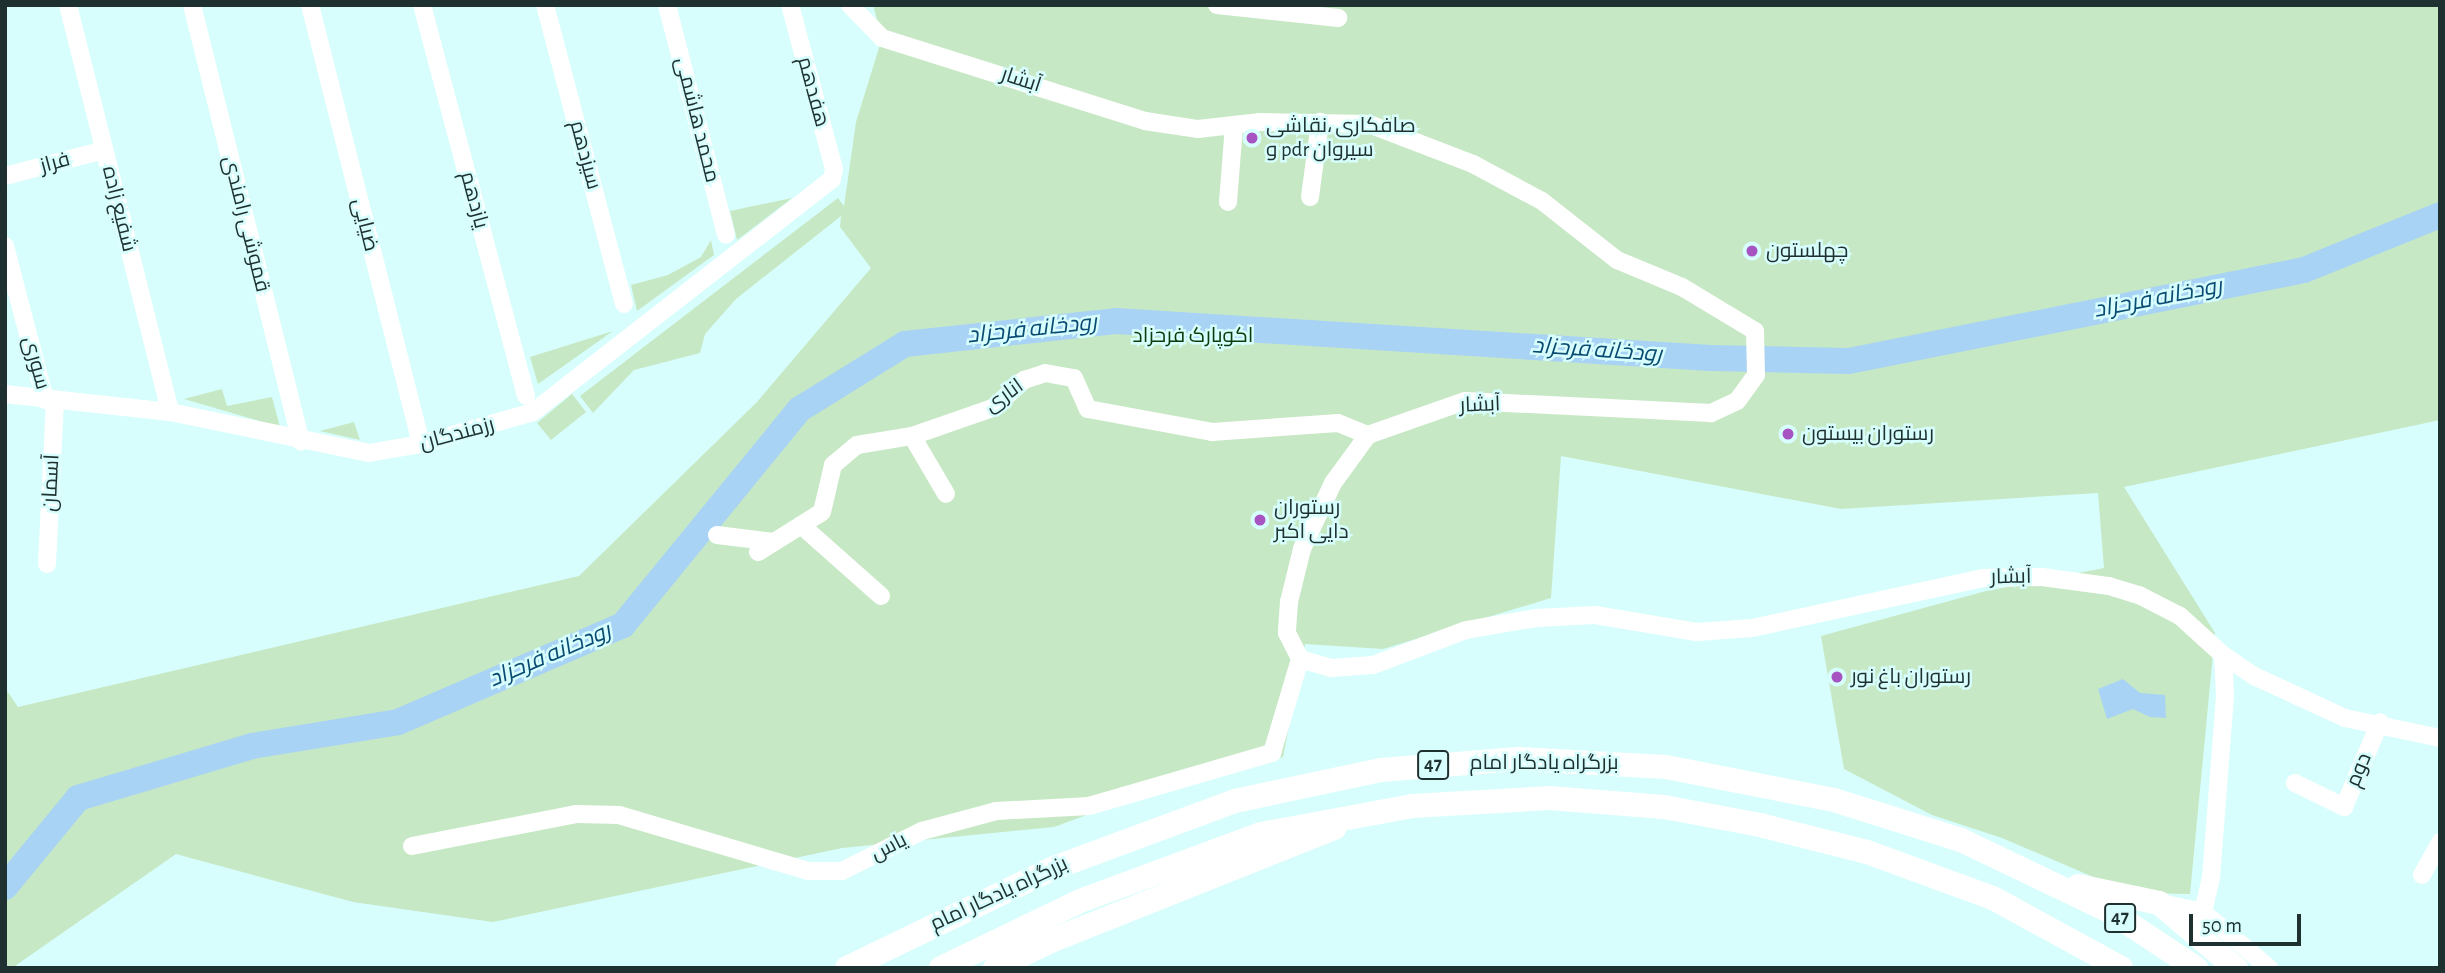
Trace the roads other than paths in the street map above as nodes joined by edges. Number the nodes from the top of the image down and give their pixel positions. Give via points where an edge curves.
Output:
1 (68, 5) edge
2 (192, 5) edge
3 (310, 5) edge
4 (422, 5) edge
5 (545, 5) edge
6 (667, 5) edge
7 (790, 5) edge
8 (850, 5) edge
9 (1217, 5) edge
10 (1338, 18) dead end
11 (1320, 122) junction
12 (1234, 126) junction
13 (104, 150) junction
14 (5, 176) edge
15 (832, 178) joint
16 (1310, 197) dead end
17 (1228, 202) dead end
18 (726, 235) dead end
19 (5, 246) edge
20 (624, 304) dead end
21 (5, 394) edge
22 (526, 395) dead end
23 (50, 401) junction
24 (170, 412) junction
25 (1368, 435) junction
26 (912, 436) junction
27 (301, 442) junction
28 (421, 444) junction
29 (946, 494) dead end
30 (801, 525) junction
31 (717, 535) dead end
32 (774, 542) junction
33 (758, 552) dead end
34 (47, 564) dead end
35 (881, 596) dead end
36 (2222, 654) junction
37 (1300, 659) junction
38 (2380, 722) junction
39 (2440, 738) edge
40 (2295, 783) dead end
41 (1375, 812) junction
42 (2440, 842) edge
43 (412, 846) dead end
44 (2421, 875) dead end
45 (2039, 878) junction
46 (2159, 903) junction
47 (2203, 912) junction
48 (847, 968) edge
49 (941, 968) edge
50 (996, 968) edge
51 (2121, 968) edge
52 (2196, 968) edge
53 (2236, 968) edge
54 (2269, 968) edge

1 - 13 street, شفیع زاده
2 - 27 street, قموشی رامندی
3 - 28 street, ضیایی
4 - 22 street, یازدهم
5 - 20 street, سیزدهم
6 - 18 street, محمد هاشمی
7 - 15 street, هفدهم via 834,169
8 - 12 street, آبشار via 883,38 1145,121 1198,130
9 - 10 street
11 - 12 street, آبشار
11 - 16 street
11 - 25 street, آبشار via 1369,124 1473,164 1542,201 1616,260 1682,287 1744,320 1755,331 1758,348 1756,375 1737,401 1711,413 1465,401
12 - 17 street
13 - 14 street, فراز
13 - 24 street, شفیع زاده
15 - 28 street, رزمندگان via 533,412
19 - 23 street, سوری
21 - 23 street, رزمندگان
23 - 24 street, رزمندگان
23 - 34 street, آسمان
24 - 27 street, رزمندگان
25 - 26 street, اناری via 1338,423 1212,432 1088,409 1074,378 1045,373 1024,380 993,408
25 - 37 street via 1333,482 1302,550 1289,602 1287,633
26 - 29 street
26 - 30 street, اناری via 858,445 833,465 822,512
27 - 28 street, رزمندگان via 369,453
30 - 32 street, اناری
30 - 35 street
31 - 32 street
32 - 33 street, اناری
36 - 37 street, آبشار via 2180,616 2139,595 2042,577 1983,578 1752,628 1697,632 1595,615 1536,618 1466,630 1373,665 1331,668
36 - 38 street, آبشار via 2255,676 2345,718
36 - 47 street via 2225,696 2211,878
37 - 43 street, یاس via 1272,753 1089,806 996,811 922,831 842,871 808,871 620,815 577,814
38 - 39 street, آبشار
38 - 40 street, دوم via 2344,807
41 - 49 highway, بزرگراه یادگار امام / 47 via 1287,827 1213,851 1080,901
41 - 50 highway via 1053,940
41 - 51 highway, بزرگراه یادگار امام / 47 via 1549,798 1664,807 1760,825 1867,852 1993,898
42 - 44 street
45 - 46 highway
45 - 48 highway, بزرگراه یادگار امام / 47 via 1961,840 1768,785 1613,762 1476,761 1339,776 1235,801 1066,863
45 - 52 highway, بزرگراه یادگار امام / 47 via 2111,912
46 - 47 street
46 - 53 highway
47 - 54 street

